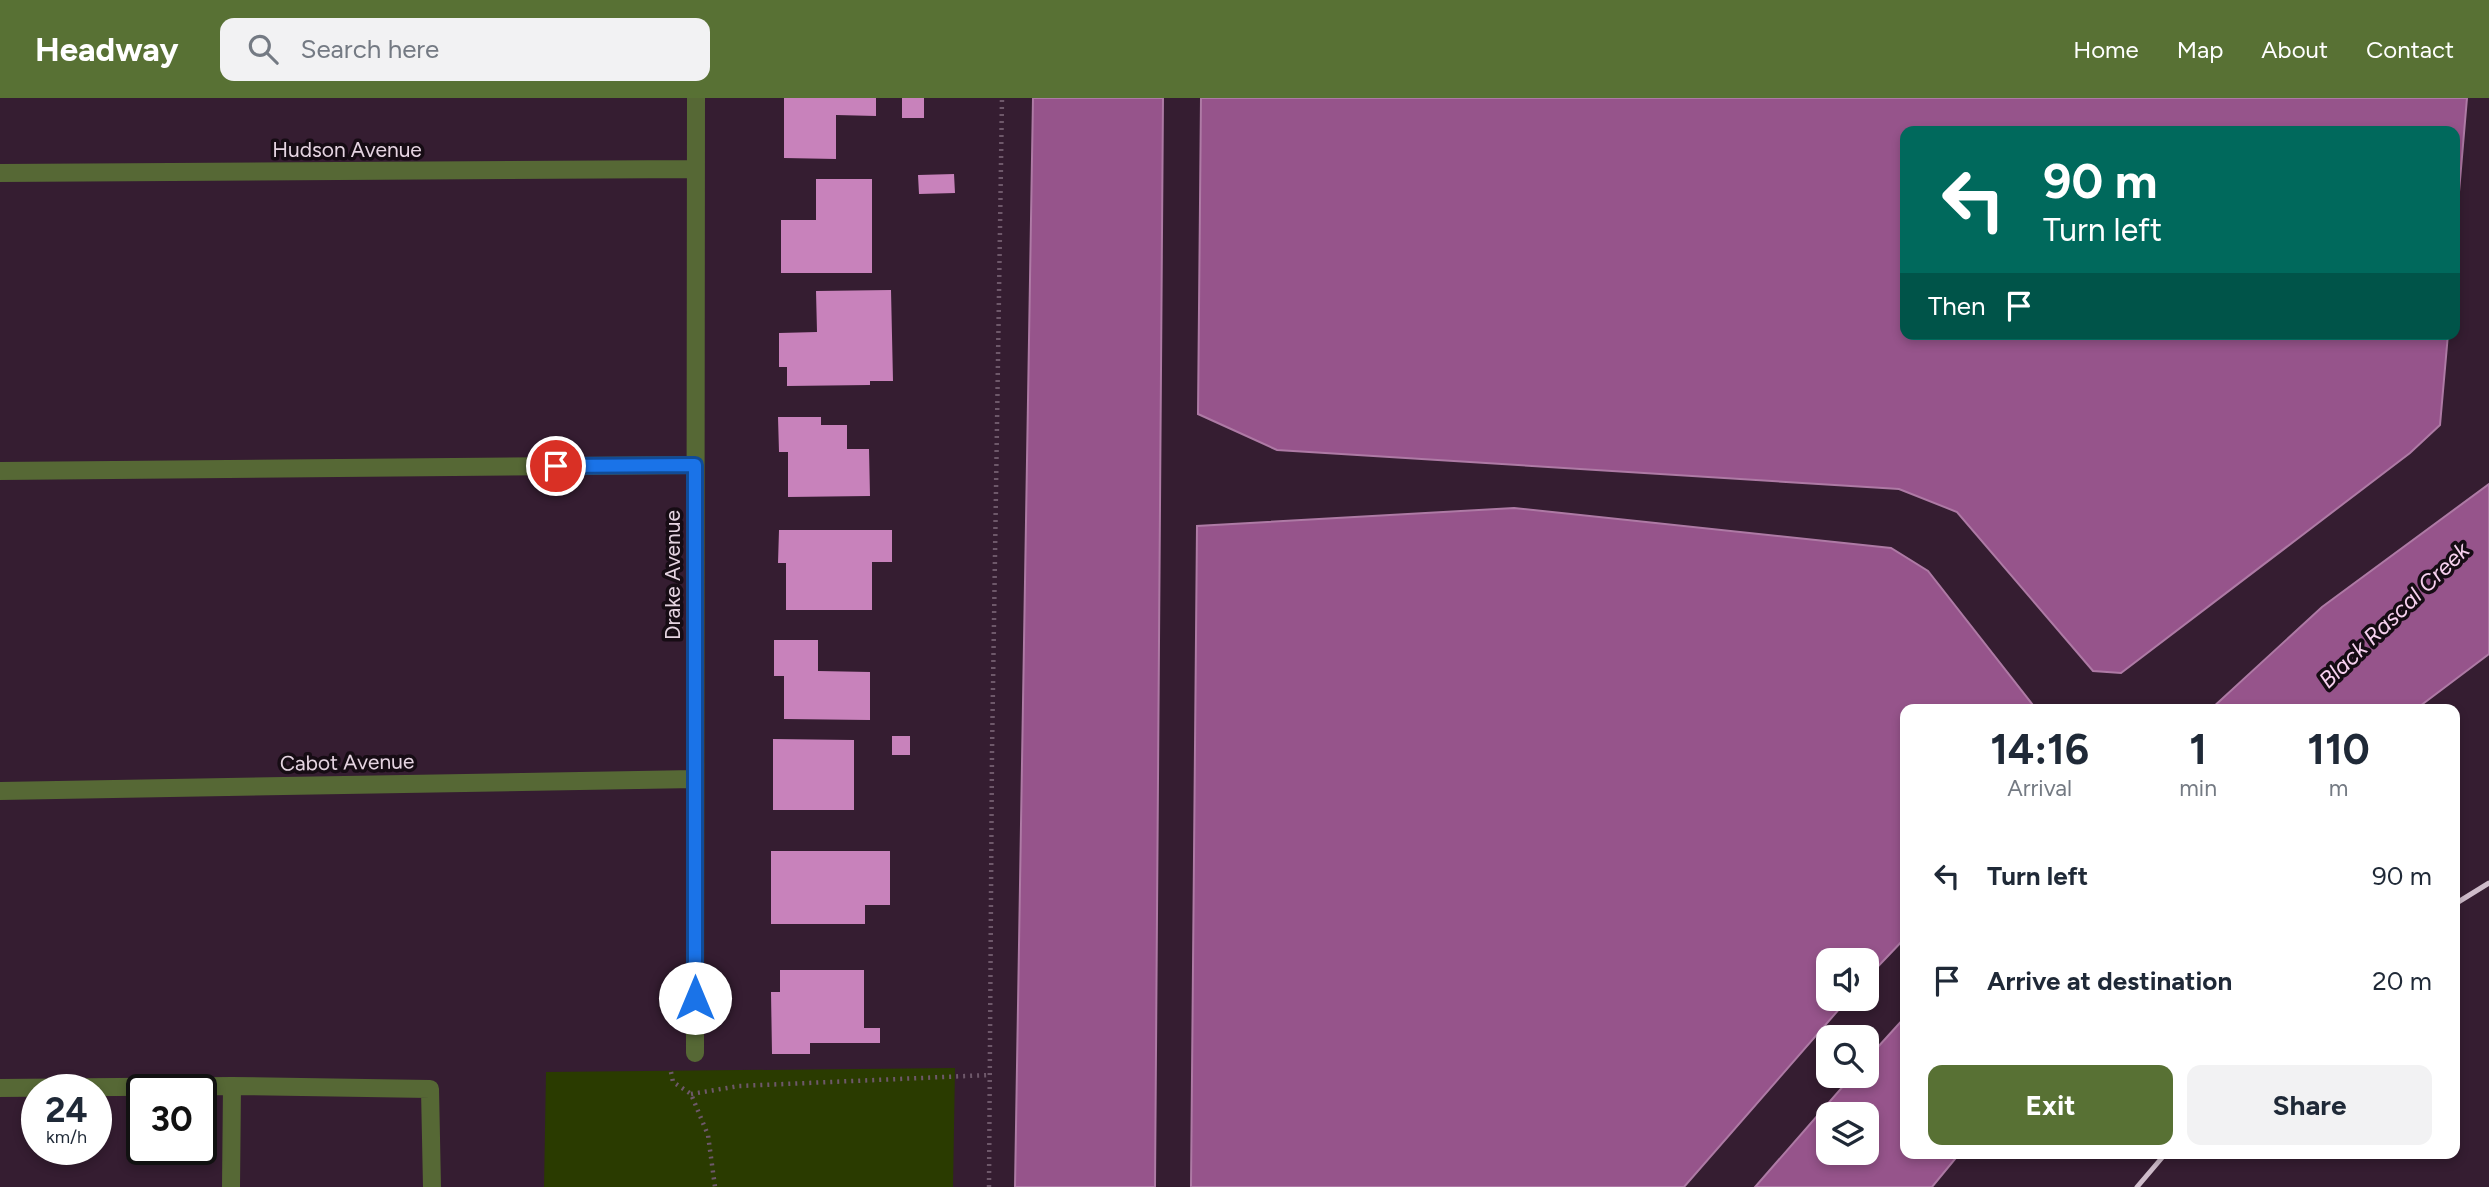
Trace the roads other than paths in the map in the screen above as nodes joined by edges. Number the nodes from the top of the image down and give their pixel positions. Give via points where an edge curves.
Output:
1 (696, 98) edge
2 (695, 169) junction
3 (0, 173) edge
4 (695, 465) junction
5 (0, 471) edge
6 (695, 779) junction
7 (0, 791) edge
8 (695, 1053) road end
9 (232, 1086) junction
10 (0, 1088) edge
11 (231, 1187) edge
12 (432, 1187) edge

1 - 2 street, Drake Avenue
2 - 3 street, Hudson Avenue
2 - 4 street, Drake Avenue
4 - 5 street
4 - 6 street, Drake Avenue
6 - 7 street, Cabot Avenue
6 - 8 street, Drake Avenue
9 - 10 street
9 - 11 street
9 - 12 street via 430,1089

